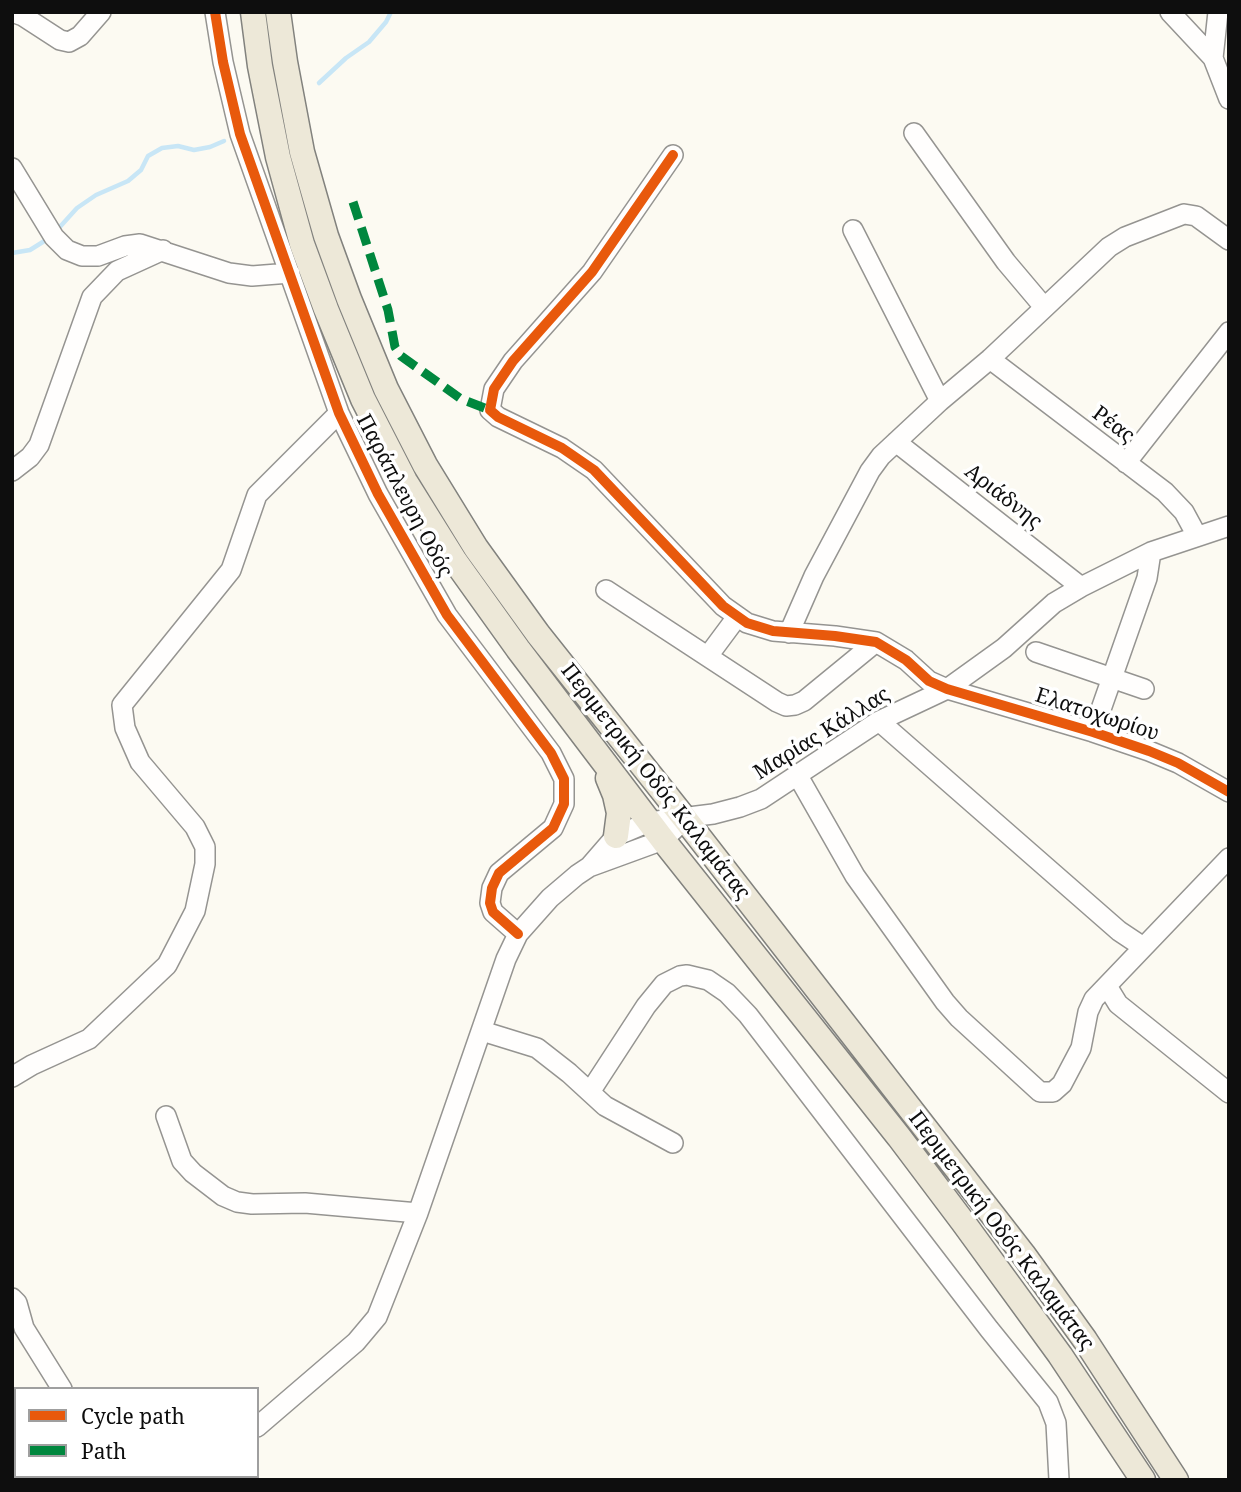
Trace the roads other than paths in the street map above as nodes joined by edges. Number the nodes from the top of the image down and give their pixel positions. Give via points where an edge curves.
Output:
1 (12, 12) edge
2 (101, 12) edge
3 (215, 12) edge
4 (253, 12) edge
5 (278, 12) edge
6 (1170, 12) edge
7 (1217, 12) edge
8 (1213, 58) junction
9 (1229, 99) edge
10 (914, 133) dead end
11 (673, 155) dead end
12 (12, 168) edge
13 (853, 230) dead end
14 (1229, 240) edge
15 (163, 250) junction
16 (290, 273) junction
17 (1044, 307) junction
18 (1229, 332) edge
19 (990, 359) junction
20 (940, 401) junction
21 (339, 413) junction
22 (896, 442) junction
23 (1126, 463) junction
24 (12, 471) edge
25 (1229, 526) edge
26 (1197, 536) junction
27 (1151, 552) junction
28 (1081, 587) junction
29 (606, 590) dead end
30 (737, 617) junction
31 (789, 632) junction
32 (876, 642) junction
33 (1037, 652) dead end
34 (708, 656) junction
35 (1112, 678) junction
36 (947, 689) junction
37 (1144, 689) dead end
38 (879, 721) junction
39 (1093, 732) junction
40 (584, 735) junction
41 (798, 776) junction
42 (1229, 792) edge
43 (685, 819) junction
44 (656, 831) junction
45 (615, 836) junction
46 (1229, 858) edge
47 (589, 867) junction
48 (518, 934) junction
49 (1143, 947) junction
50 (1107, 986) junction
51 (482, 1031) junction
52 (12, 1077) edge
53 (590, 1092) junction
54 (1229, 1093) edge
55 (166, 1116) dead end
56 (673, 1143) dead end
57 (418, 1213) junction
58 (12, 1298) edge
59 (61, 1387) edge
60 (259, 1425) edge
61 (1059, 1480) edge
62 (1143, 1480) edge
63 (1176, 1480) edge

1 - 2 street via 69,42
3 - 16 street, Παράπλευρη Οδός via 240,134
4 - 40 main road, Περιμετρική Οδός Καλαμάτας via 278,157 302,244 363,399 405,481 455,561
5 - 43 main road, Περιμετρική Οδός Καλαμάτας via 302,152 326,236 404,427 505,589
6 - 8 street
7 - 8 street
8 - 9 street
10 - 17 street via 1006,262
11 - 30 street via 592,272 513,361 494,389 490,410 594,470
12 - 15 street via 44,224 67,250 82,256 140,244
13 - 20 street
14 - 17 street via 1196,216 1175,217 1113,244
15 - 16 street via 229,273
15 - 24 street via 117,271 92,297 39,445
16 - 21 street, Παράπλευρη Οδός
17 - 19 street
18 - 23 street
19 - 20 street
19 - 23 street, Ρέας
20 - 22 street
21 - 48 street, Παράπλευρη Οδός via 378,494 447,615 551,753 564,779 564,804 553,828 499,873 492,888 493,912
21 - 52 street via 257,495 231,570 122,705 125,728 140,762 195,827 205,848 195,911 167,965 89,1039
22 - 28 street, Αριάδνης
22 - 31 street via 870,471
23 - 26 street, Ρέας via 1175,501
25 - 26 street, Μαρίας Κάλλας
26 - 27 street, Μαρίας Κάλλας
27 - 28 street, Μαρίας Κάλλας
27 - 35 street via 1147,578
28 - 36 street, Μαρίας Κάλλας via 1054,603 1004,649
29 - 34 street
30 - 31 street via 763,629
30 - 34 street
31 - 32 street
32 - 34 street via 804,701 786,706
32 - 36 street, Ελατοχωρίου
33 - 35 street
35 - 37 street
35 - 39 street
36 - 38 street, Μαρίας Κάλλας
36 - 39 street, Ελατοχωρίου
38 - 41 street, Μαρίας Κάλλας
38 - 49 street
39 - 42 street, Ελατοχωρίου via 1178,763
40 - 44 main road, Περιμετρική Οδός Καλαμάτας
40 - 45 main road via 615,795 619,813
41 - 43 street, Μαρίας Κάλλας via 740,807
41 - 50 street via 855,876 945,1002 1040,1092 1053,1092 1062,1084 1081,1048 1088,1012
43 - 44 street, Μαρίας Κάλλας
43 - 63 main road, Περιμετρική Οδός Καλαμάτας via 1023,1254
44 - 45 street
44 - 47 street
44 - 62 main road, Περιμετρική Οδός Καλαμάτας via 963,1222
45 - 47 street
46 - 49 street
47 - 48 street via 559,889
48 - 51 street
49 - 50 street
50 - 54 street via 1118,1004
51 - 53 street via 537,1048
51 - 57 street
53 - 56 street via 611,1110
53 - 61 street via 664,984 687,975 716,983 748,1015 1048,1402 1056,1423
55 - 57 street via 182,1161 223,1196 237,1202
57 - 60 street via 377,1317
58 - 59 street via 24,1328

